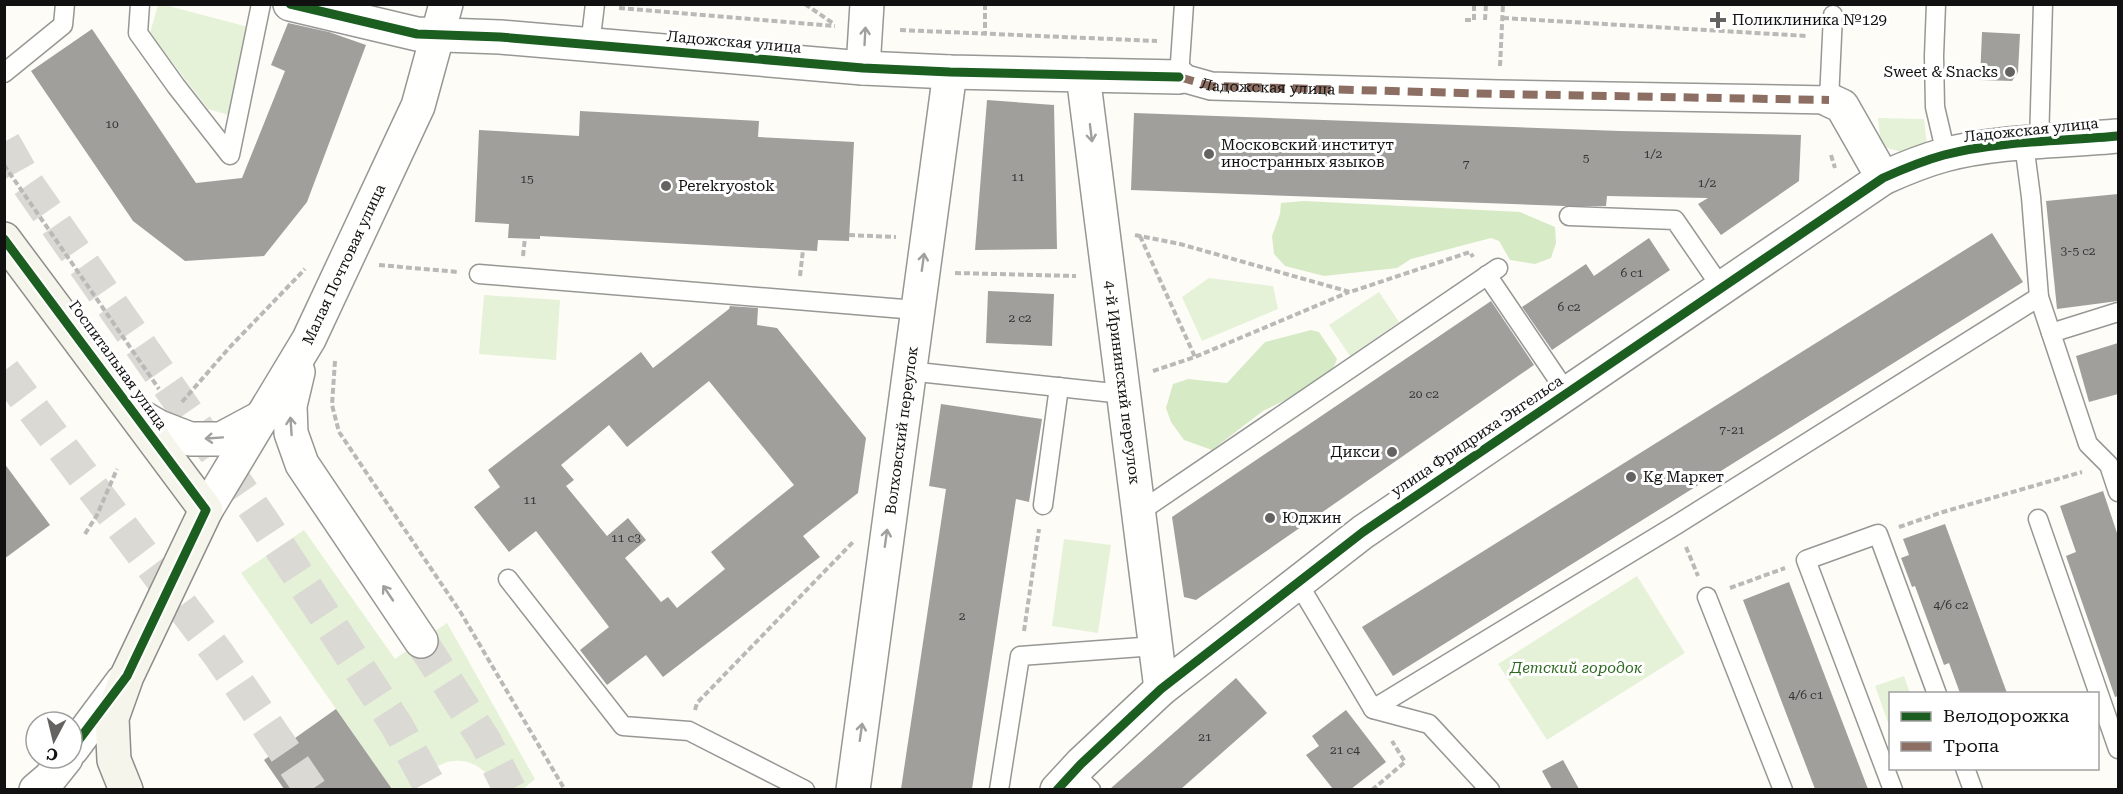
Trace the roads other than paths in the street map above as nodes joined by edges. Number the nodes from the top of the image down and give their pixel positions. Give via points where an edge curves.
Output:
1 (65, 4) edge
2 (140, 4) edge
3 (261, 4) edge
4 (290, 4) edge
5 (867, 4) edge
6 (1184, 4) edge
7 (1936, 4) edge
8 (2043, 4) edge
9 (595, 5) edge
10 (1833, 15) dead end
11 (443, 19) edge
12 (590, 45) junction
13 (863, 68) junction
14 (4, 72) edge
15 (950, 72) junction
16 (1083, 75) junction
17 (1179, 77) junction
18 (1830, 100) junction
19 (2118, 136) edge
20 (2032, 143) junction
21 (1946, 154) junction
22 (1883, 178) junction
23 (1569, 216) dead end
24 (4, 239) edge
25 (479, 274) road end
26 (1721, 287) junction
27 (2039, 297) junction
28 (916, 310) junction
29 (2118, 312) edge
30 (2051, 333) junction
31 (322, 347) junction
32 (908, 371) junction
33 (1059, 387) junction
34 (1567, 393) junction
35 (1123, 394) junction
36 (135, 413) junction
37 (265, 415) junction
38 (2118, 492) edge
39 (1043, 505) road end
40 (207, 510) junction
41 (1138, 513) junction
42 (2038, 519) dead end
43 (508, 579) dead end
44 (1298, 583) junction
45 (1707, 597) road end
46 (421, 641) tunnel mouth
47 (1155, 646) junction
48 (127, 676) junction
49 (1161, 689) junction
50 (1938, 692) edge
51 (2098, 692) edge
52 (2099, 694) edge
53 (1373, 709) junction
54 (84, 733) edge
55 (2118, 749) edge
56 (1966, 770) edge
57 (1074, 784) edge
58 (126, 789) edge
59 (805, 789) edge
60 (853, 789) edge
61 (999, 789) edge
62 (1490, 789) edge
63 (1783, 789) edge
64 (1893, 789) edge
65 (1973, 789) edge

1 - 14 lane via 63,25
2 - 3 lane via 138,33 230,155
4 - 11 street, Ладожская улица via 417,34
13 -> 5 street
6 - 17 lane
7 - 21 lane via 1935,107
8 - 20 lane
9 - 12 lane
10 - 18 lane
11 - 12 street, Ладожская улица
11 - 31 street, Малая Почтовая улица via 418,106
12 - 13 street, Ладожская улица
13 - 15 street, Ладожская улица
15 - 16 street, Ладожская улица
28 -> 15 street, Волховский переулок
16 - 17 street, Ладожская улица
16 -> 35 street, 4-й Ирининский переулок
17 - 18 street, Ладожская улица via 1211,86
18 - 22 street via 1842,106
19 - 20 street, Ладожская улица
20 - 21 street, Ладожская улица
20 - 27 lane via 2031,197
21 - 22 street, улица Фридриха Энгельса
22 - 26 street, улица Фридриха Энгельса
23 - 26 lane via 1675,220
24 - 36 main road, Госпитальная улица
25 - 28 lane
26 - 34 street, улица Фридриха Энгельса
27 - 30 lane
27 - 53 lane
28 - 32 street, Волховский переулок
29 - 30 lane
30 - 38 lane via 2088,444 2109,465
31 - 37 street, Малая Почтовая улица
46 -> 31 street via 302,464 291,433 294,382
32 - 33 lane
60 -> 32 street, Волховский переулок
33 - 35 lane
33 - 39 lane
34 - 41 lane via 1492,272
34 - 44 street, улица Фридриха Энгельса via 1363,532
35 - 41 street, 4-й Ирининский переулок
37 -> 36 street via 221,439 190,439
36 - 40 main road, Госпитальная улица
37 - 40 street, Малая Почтовая улица
40 - 48 main road
41 - 47 street, 4-й Ирининский переулок
42 - 51 lane
43 - 59 lane via 622,726 689,730
44 - 49 street, улица Фридриха Энгельса
44 - 53 lane
45 - 63 lane
47 - 49 street, 4-й Ирининский переулок
47 - 61 lane via 1020,656
48 - 54 street
48 - 58 main road via 112,718 114,760
49 - 57 street, улица Фридриха Энгельса
50 - 64 lane via 1878,534 1806,560
52 - 55 lane
53 - 62 lane via 1429,724
56 - 65 lane

